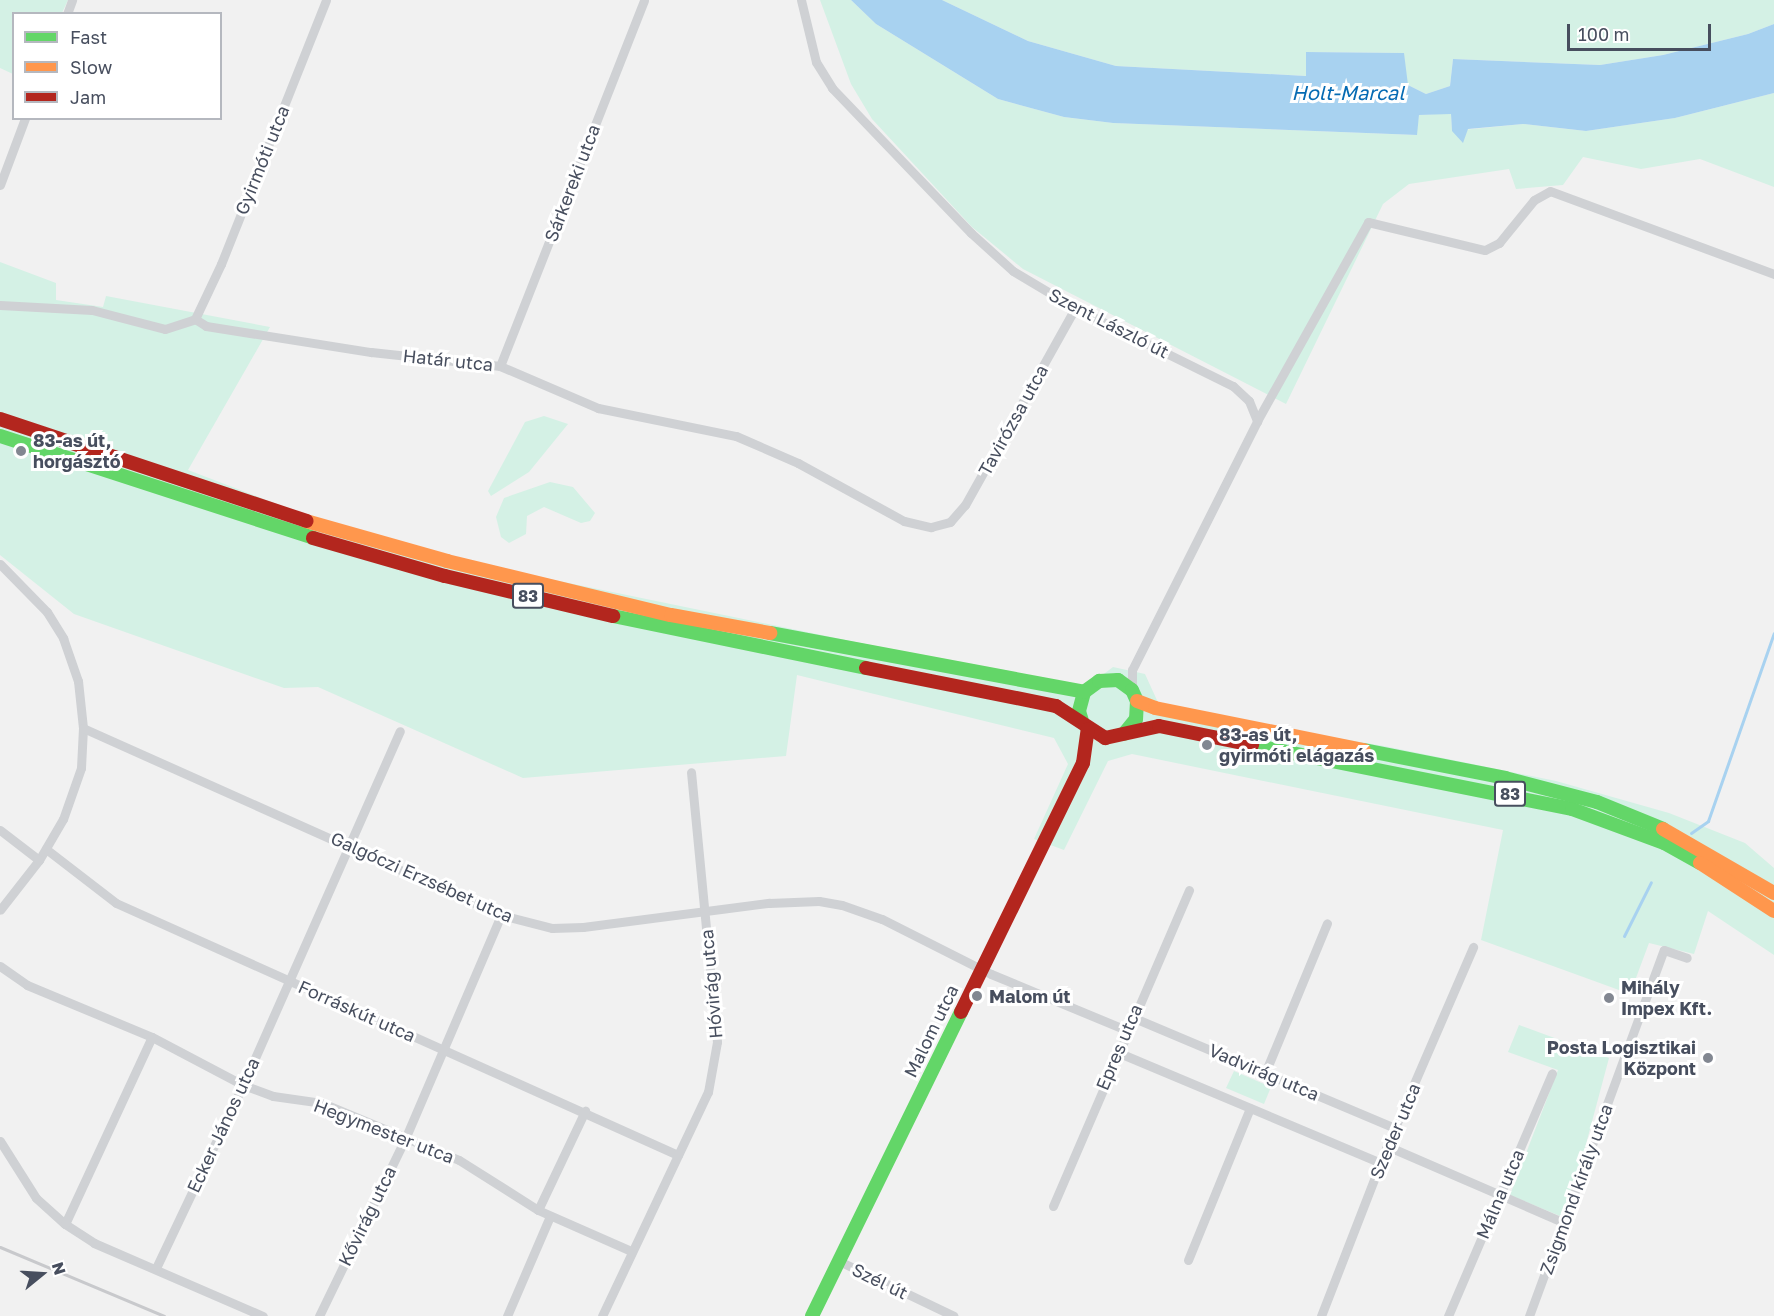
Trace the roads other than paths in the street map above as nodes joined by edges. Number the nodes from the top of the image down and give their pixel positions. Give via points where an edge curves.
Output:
1 (326, 0) edge
2 (644, 0) edge
3 (801, 0) edge
4 (24, 120) edge
5 (0, 186) edge
6 (1774, 274) edge
7 (4, 305) edge
8 (1076, 308) junction
9 (195, 319) junction
10 (500, 366) junction
11 (0, 419) edge
12 (1257, 422) junction
13 (0, 436) edge
14 (942, 525) joint
15 (0, 564) edge
16 (1132, 670) junction
17 (1109, 679) junction
18 (1084, 692) junction
19 (1134, 695) junction
20 (1085, 725) junction
21 (83, 728) junction
22 (400, 731) dead end
23 (1124, 734) junction
24 (1105, 738) junction
25 (1083, 763) junction
26 (691, 772) dead end
27 (0, 830) edge
28 (351, 846) junction
29 (46, 849) junction
30 (39, 860) junction
31 (1189, 890) dead end
32 (1774, 893) edge
33 (0, 910) edge
34 (1774, 911) edge
35 (705, 912) junction
36 (501, 915) junction
37 (1328, 923) dead end
38 (1473, 947) dead end
39 (1687, 958) dead end
40 (0, 966) edge
41 (982, 967) junction
42 (287, 980) junction
43 (1132, 1017) junction
44 (1126, 1030) junction
45 (152, 1037) junction
46 (442, 1050) junction
47 (1117, 1052) junction
48 (1265, 1073) junction
49 (1552, 1073) dead end
50 (243, 1085) junction
51 (1250, 1108) junction
52 (585, 1111) junction
53 (1395, 1128) junction
54 (405, 1139) junction
55 (0, 1141) edge
56 (1388, 1146) junction
57 (678, 1155) junction
58 (1381, 1163) junction
59 (1501, 1192) junction
60 (1053, 1206) dead end
61 (538, 1210) junction
62 (550, 1216) junction
63 (1565, 1223) junction
64 (65, 1224) junction
65 (632, 1251) junction
66 (1188, 1260) dead end
67 (839, 1261) junction
68 (156, 1268) junction
69 (263, 1316) edge
70 (319, 1316) edge
71 (507, 1316) edge
72 (602, 1316) edge
73 (812, 1316) edge
74 (954, 1316) edge
75 (1321, 1316) edge
76 (1448, 1316) edge
77 (1529, 1316) edge

1 - 9 street, Gyirmóti utca via 221,264
2 - 10 street, Sárkereki utca
3 - 8 street, Szent László út via 816,62 832,88 979,241 1013,271
4 - 5 street
6 - 12 street via 1550,191 1534,200 1499,243 1485,250 1368,222
7 - 9 street via 92,310 165,329
8 - 12 street, Szent László út via 1233,386 1249,401
8 - 14 street, Tavirózsa utca via 965,505
9 - 10 street, Határ utca via 206,326 359,350
10 - 14 street, Határ utca via 598,408 736,436 798,463 903,521 920,526
11 - 18 main road, 83 via 252,506 447,561 671,615
12 - 16 street
13 - 20 main road, 83 via 241,517 445,576 677,631 1056,706
15 - 21 street via 47,612 63,638 78,681
16 - 17 street
16 - 19 street
17 - 18 main road
17 - 19 main road, 83
18 - 20 main road via 1080,701
19 - 23 main road via 1136,719
19 - 32 main road, 83 via 1155,708 1504,778 1597,802 1684,838
20 - 24 main road, 83
20 - 25 main road
21 - 28 street, Galgóczi Erzsébet utca
21 - 29 street via 81,768 63,819
22 - 28 street, Ecker János utca
23 - 24 main road, 83
23 - 34 main road, 83 via 1160,726 1572,809 1664,843
24 - 25 main road
25 - 41 main road, Malom utca
26 - 35 street, Hóvirág utca
27 - 30 street
28 - 36 street, Galgóczi Erzsébet utca
28 - 42 street, Ecker János utca
29 - 30 street
29 - 42 street, Forráskút utca via 116,903
30 - 33 street
31 - 43 street, Epres utca
35 - 36 street, Galgóczi Erzsébet utca via 552,928
35 - 41 street, Galgóczi Erzsébet utca via 770,903 819,901 842,905 882,919
35 - 57 street, Hóvirág utca via 717,1042 708,1092
36 - 46 street, Kővirág utca
37 - 48 street
38 - 53 street, Szeder utca
39 - 63 street, Zsigmond király utca via 1664,950
40 - 45 street, Hegymester utca via 27,985
41 - 44 street
41 - 67 main road, Malom utca
42 - 46 street, Forráskút utca
42 - 50 street, Ecker János utca
43 - 44 street, Epres utca
43 - 48 street, Vadvirág utca
44 - 47 street, Epres utca
45 - 50 street, Hegymester utca
45 - 64 street
46 - 52 street, Forráskút utca
46 - 54 street, Kővirág utca
47 - 51 street
47 - 60 street, Epres utca
48 - 53 street, Vadvirág utca
49 - 59 street, Málna utca
50 - 54 street, Hegymester utca via 273,1096 322,1103
50 - 68 street, Ecker János utca
51 - 58 street
51 - 66 street
52 - 57 street, Forráskút utca
52 - 61 street
53 - 56 street, Szeder utca
54 - 61 street, Hegymester utca via 459,1160
54 - 70 street, Kővirág utca
55 - 64 street via 36,1198
56 - 58 street, Szeder utca
56 - 59 street
57 - 65 street, Hóvirág utca
58 - 75 street, Szeder utca
59 - 63 street
59 - 76 street, Málna utca
61 - 62 street, Hegymester utca
62 - 65 street, Hegymester utca
62 - 71 street
63 - 77 street, Zsigmond király utca
64 - 68 street via 94,1243
65 - 72 street, Hóvirág utca
67 - 73 main road, Malom utca
67 - 74 street, Szél út
68 - 69 street

